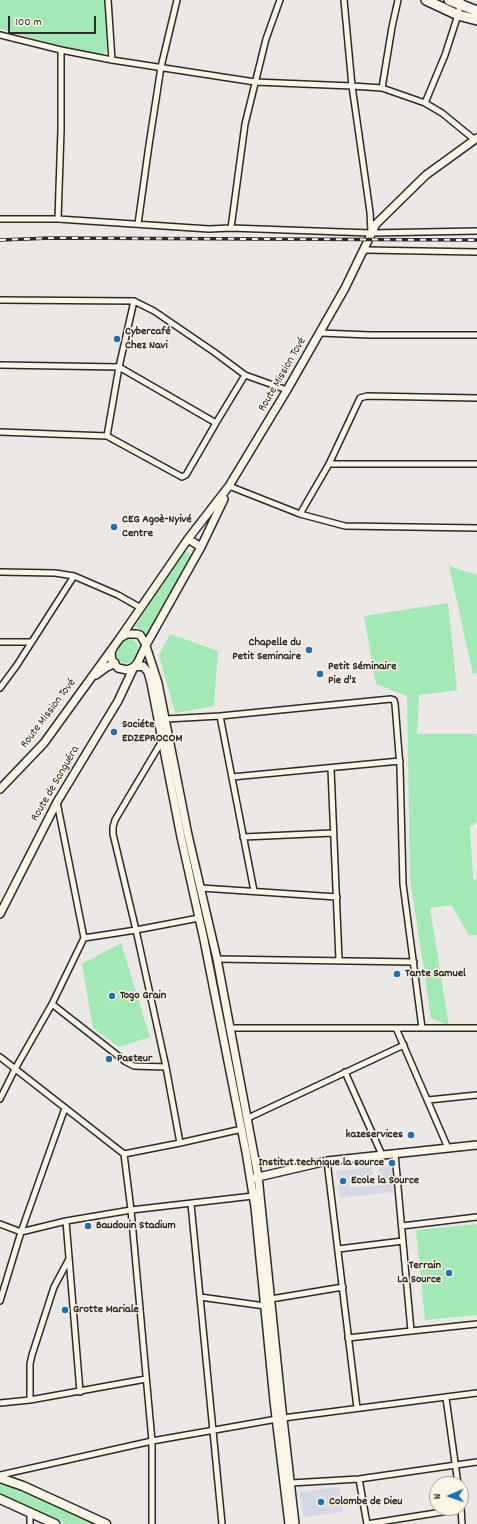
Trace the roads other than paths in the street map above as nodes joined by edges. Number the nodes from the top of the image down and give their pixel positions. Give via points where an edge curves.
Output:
1 (108, 0) edge
2 (177, 0) edge
3 (280, 0) edge
4 (344, 0) edge
5 (398, 0) edge
6 (426, 0) edge
7 (449, 0) edge
8 (461, 2) edge
9 (477, 10) edge
10 (458, 15) junction
11 (477, 20) edge
12 (0, 35) edge
13 (60, 50) junction
14 (112, 60) junction
15 (161, 67) junction
16 (255, 82) junction
17 (352, 86) junction
18 (382, 88) junction
19 (425, 103) junction
20 (476, 139) edge
21 (58, 218) junction
22 (0, 219) edge
23 (138, 224) junction
24 (232, 228) junction
25 (477, 231) edge
26 (371, 233) junction
27 (365, 250) junction
28 (477, 252) edge
29 (0, 300) edge
30 (134, 301) junction
31 (320, 333) junction
32 (477, 334) edge
33 (0, 366) edge
34 (119, 367) junction
35 (245, 375) junction
36 (287, 390) junction
37 (477, 398) edge
38 (216, 423) junction
39 (0, 432) edge
40 (107, 436) junction
41 (329, 464) junction
42 (477, 464) edge
43 (230, 486) junction
44 (300, 514) junction
45 (477, 528) edge
46 (188, 539) junction
47 (201, 547) junction
48 (0, 572) edge
49 (74, 576) junction
50 (141, 608) junction
51 (120, 638) junction
52 (0, 642) edge
53 (31, 642) junction
54 (146, 645) junction
55 (113, 648) junction
56 (115, 665) junction
57 (134, 667) junction
58 (122, 669) junction
59 (88, 681) junction
60 (0, 688) edge
61 (118, 700) junction
62 (220, 716) junction
63 (166, 719) junction
64 (162, 742) junction
65 (400, 761) junction
66 (331, 769) junction
67 (232, 777) junction
68 (0, 789) edge
69 (57, 802) junction
70 (333, 833) junction
71 (243, 837) junction
72 (201, 888) junction
73 (254, 891) junction
74 (337, 897) junction
75 (0, 914) edge
76 (207, 916) junction
77 (198, 918) junction
78 (136, 930) junction
79 (84, 938) junction
80 (217, 959) junction
81 (339, 960) junction
82 (414, 962) junction
83 (52, 1004) junction
84 (225, 1028) junction
85 (396, 1028) junction
86 (422, 1028) junction
87 (476, 1030) edge
88 (404, 1045) junction
89 (0, 1057) edge
90 (166, 1067) junction
91 (15, 1069) junction
92 (345, 1072) junction
93 (477, 1095) edge
94 (0, 1099) edge
95 (428, 1100) junction
96 (66, 1108) junction
97 (248, 1118) junction
98 (242, 1129) junction
99 (180, 1143) junction
100 (477, 1145) edge
101 (448, 1148) junction
102 (124, 1154) junction
103 (395, 1154) junction
104 (382, 1155) junction
105 (327, 1161) junction
106 (258, 1176) junction
107 (251, 1179) junction
108 (253, 1196) junction
109 (191, 1204) junction
110 (132, 1210) junction
111 (477, 1217) edge
112 (66, 1221) junction
113 (0, 1224) edge
114 (402, 1226) junction
115 (21, 1232) junction
116 (403, 1241) junction
117 (338, 1249) junction
118 (69, 1258) junction
119 (343, 1287) junction
120 (200, 1297) junction
121 (271, 1299) junction
122 (0, 1301) edge
123 (265, 1306) junction
124 (477, 1324) edge
125 (411, 1331) junction
126 (348, 1338) junction
127 (146, 1379) junction
128 (80, 1392) junction
129 (477, 1393) edge
130 (446, 1398) junction
131 (30, 1400) junction
132 (0, 1403) edge
133 (357, 1408) junction
134 (280, 1419) junction
135 (213, 1430) junction
136 (152, 1441) junction
137 (477, 1462) edge
138 (456, 1465) junction
139 (0, 1476) edge
140 (457, 1476) edge
141 (359, 1480) junction
142 (291, 1483) junction
143 (0, 1499) edge
144 (30, 1513) junction
145 (429, 1514) edge
146 (30, 1524) edge
147 (55, 1524) edge
148 (106, 1524) edge
149 (152, 1524) edge
150 (222, 1524) edge
151 (289, 1524) edge
152 (295, 1524) edge
153 (367, 1524) edge

1 - 14 street
2 - 15 street
3 - 16 street via 266,39
4 - 17 street
5 - 18 street
6 - 10 highway
7 - 8 highway
8 - 9 highway
8 - 10 street
10 - 11 highway
10 - 19 street
12 - 13 street
13 - 14 street
13 - 21 street
14 - 15 street
15 - 16 street
15 - 23 street
16 - 17 street
16 - 24 street via 245,124
17 - 18 street
17 - 26 street
18 - 19 street
19 - 20 street
20 - 26 street, Route Mission Tové via 436,167 412,188 383,216
21 - 22 street
21 - 23 street
23 - 24 street via 196,229
24 - 26 street
25 - 26 street
26 - 27 street, Route Mission Tové
27 - 28 street
27 - 31 street, Route Mission Tové
29 - 30 street
30 - 34 street
30 - 35 street via 161,315
31 - 32 street
31 - 36 street, Route Mission Tové
33 - 34 street
34 - 38 street
34 - 40 street
35 - 36 street
35 - 38 street
36 - 43 street, Route Mission Tové
37 - 41 street via 360,398
38 - 40 street via 182,477
39 - 40 street
41 - 42 street
41 - 44 street
43 - 44 street
43 - 46 street, Route Mission Tové
43 - 47 street
44 - 45 street via 349,526
46 - 47 street
46 - 50 street, Route Mission Tové
47 - 54 street
48 - 49 street
49 - 50 street
49 - 53 street
50 - 51 street, Route Mission Tové
51 - 54 street via 127,634 140,635
51 - 55 street, Route Mission Tové
52 - 53 street
53 - 60 street
54 - 57 street, Route de Sanguéra
54 - 63 street
55 - 56 street via 111,657
55 - 59 street, Route Mission Tové
56 - 58 street
56 - 59 street via 107,667
57 - 58 street
57 - 61 street, Route de Sanguéra
57 - 64 street via 143,666 148,672
58 - 61 street via 126,670 126,674
59 - 68 street, Route Mission Tové via 44,742
61 - 69 street, Route de Sanguéra
62 - 63 street
62 - 65 street via 391,699 395,704
62 - 67 street
63 - 72 street
64 - 77 street
64 - 78 street via 113,827
65 - 66 street
65 - 82 street via 403,884
66 - 67 street
66 - 70 street
67 - 71 street
69 - 75 street, Route de Sanguéra
69 - 79 street
70 - 71 street
70 - 74 street
71 - 73 street
72 - 73 street
72 - 76 street
73 - 74 street
74 - 81 street
76 - 77 street
76 - 80 street
77 - 78 street
77 - 84 street
78 - 79 street
78 - 90 street
79 - 83 street
80 - 81 street
80 - 84 street
81 - 82 street
82 - 86 street
83 - 90 street via 126,1062 140,1067
83 - 91 street
84 - 85 street
84 - 97 street
84 - 98 street
85 - 86 street
85 - 88 street
86 - 87 street
88 - 92 street
88 - 95 street
89 - 91 street
90 - 99 street
91 - 94 street
91 - 96 street
92 - 97 street
92 - 104 street
93 - 95 street
95 - 101 street
96 - 102 street
96 - 115 street
97 - 106 street
98 - 99 street
98 - 107 street
99 - 102 street
100 - 101 street
101 - 103 street
102 - 110 street
103 - 104 street
103 - 114 street
104 - 105 street
105 - 106 street
105 - 117 street
106 - 107 street
106 - 121 street
107 - 108 street
108 - 109 street
108 - 123 street
109 - 110 street
109 - 120 street
110 - 112 street
110 - 127 street
111 - 114 street
112 - 115 street
112 - 118 street
113 - 115 street
114 - 116 street
115 - 122 street
116 - 117 street
116 - 125 street
117 - 119 street
118 - 128 street
118 - 131 street via 54,1287 30,1359
119 - 121 street
119 - 126 street
120 - 123 street
120 - 135 street
121 - 134 street
123 - 134 street
124 - 125 street
125 - 126 street
126 - 133 street
127 - 128 street
127 - 136 street
128 - 131 street
129 - 130 street
130 - 133 street
130 - 138 street
131 - 132 street
133 - 134 street
134 - 135 street
134 - 142 street
134 - 151 street
135 - 136 street
135 - 150 street
136 - 139 street
136 - 149 street
137 - 138 street
138 - 140 street
138 - 141 street
139 - 148 main road
141 - 142 street
141 - 153 street
142 - 152 street
143 - 144 main road
144 - 146 street
144 - 147 main road
145 - 153 street

